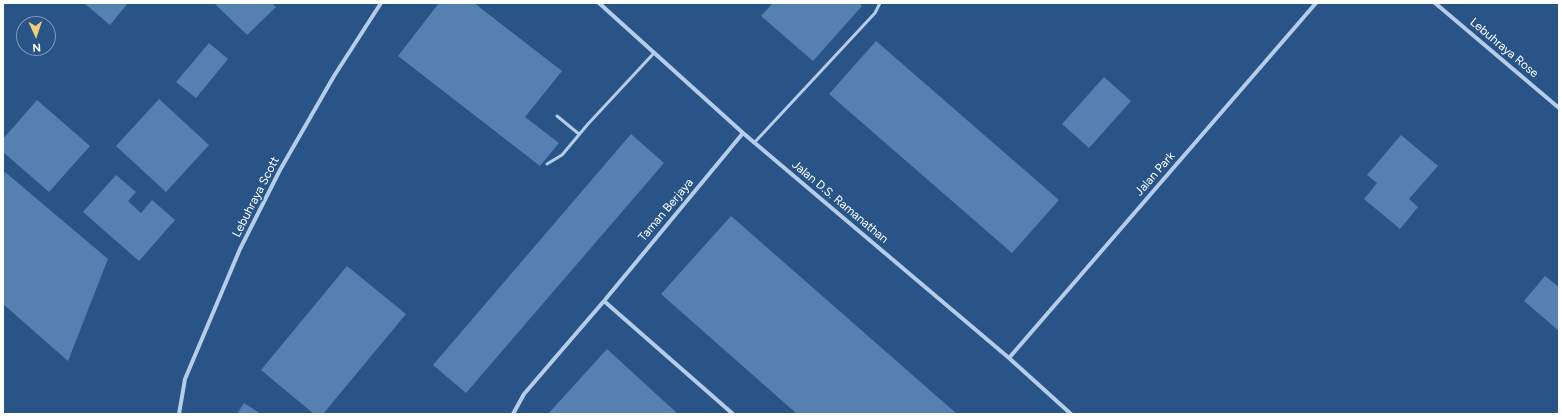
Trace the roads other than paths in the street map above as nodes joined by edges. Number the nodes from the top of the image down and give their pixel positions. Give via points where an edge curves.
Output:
1 (381, 3) edge
2 (598, 3) edge
3 (880, 3) edge
4 (1316, 3) edge
5 (1435, 3) edge
6 (654, 53) junction
7 (1559, 108) edge
8 (557, 116) dead end
9 (743, 133) junction
10 (579, 134) junction
11 (754, 143) junction
12 (547, 164) dead end
13 (604, 301) junction
14 (1009, 358) junction
15 (179, 414) edge
16 (514, 414) edge
17 (732, 414) edge
18 (1071, 414) edge

1 - 15 street, Lebuhraya Scott via 334,76 284,163 240,249 185,379
2 - 6 street, Jalan D.S. Ramanathan
3 - 11 lane via 875,13
4 - 14 street, Jalan Park
5 - 7 street, Lebuhraya Rose
6 - 9 street, Jalan D.S. Ramanathan
6 - 10 lane
8 - 10 lane
9 - 11 street, Jalan D.S. Ramanathan
9 - 13 street, Taman Berjaya
10 - 12 lane via 562,155
11 - 14 street, Jalan D.S. Ramanathan
13 - 16 street, Taman Berjaya via 524,394
13 - 17 street
14 - 18 street, Jalan D.S. Ramanathan

